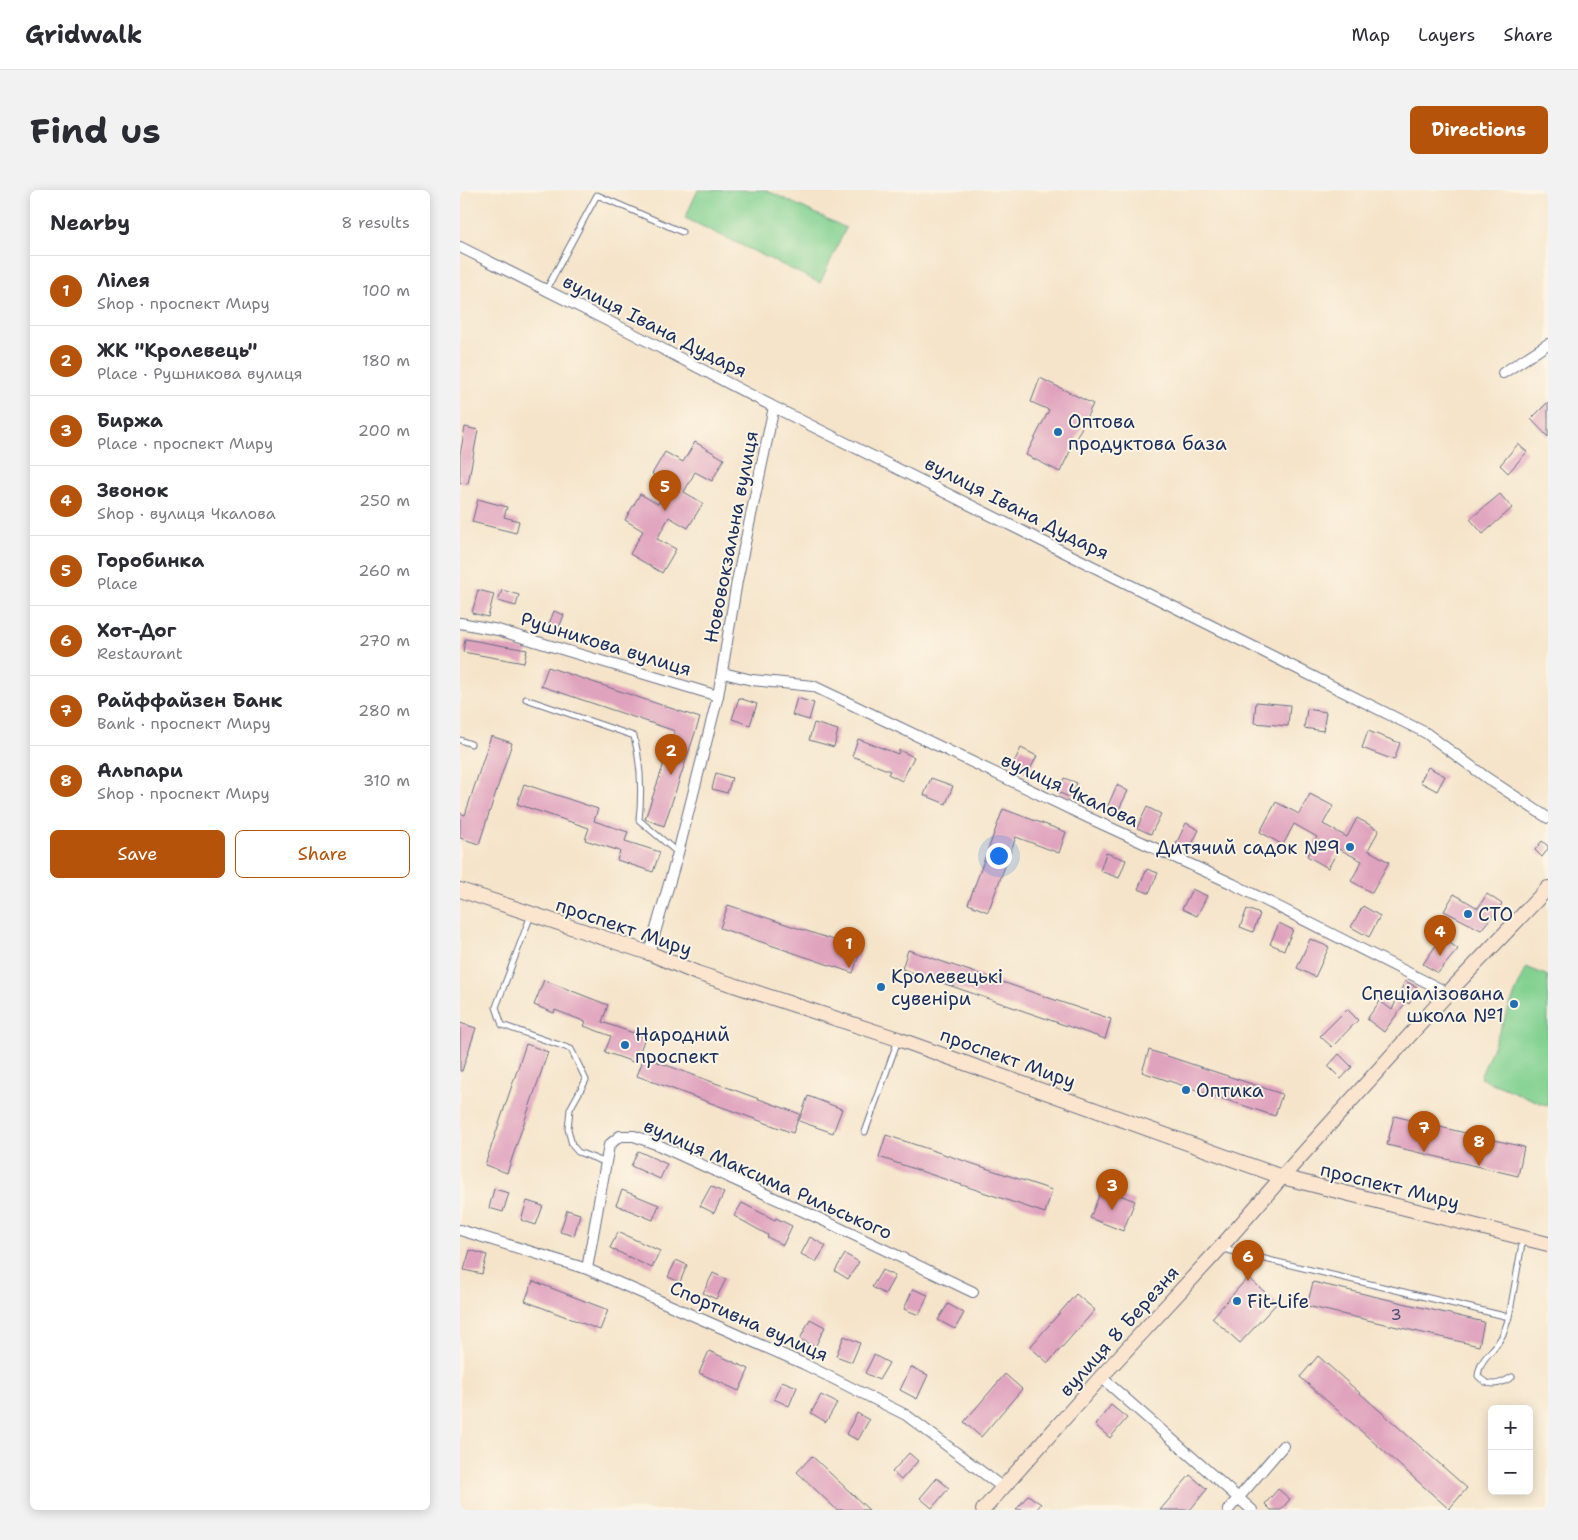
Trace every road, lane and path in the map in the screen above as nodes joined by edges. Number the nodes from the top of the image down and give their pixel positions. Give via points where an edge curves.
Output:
1 (682, 232) dead end
2 (460, 247) edge
3 (546, 290) junction
4 (1548, 344) edge
5 (1503, 373) dead end
6 (774, 408) junction
7 (460, 622) edge
8 (723, 673) junction
9 (718, 696) junction
10 (526, 699) dead end
11 (460, 740) edge
12 (471, 744) dead end
13 (1548, 818) edge
14 (678, 853) junction
15 (1548, 888) edge
16 (460, 890) edge
17 (531, 915) junction
18 (649, 953) junction
19 (1448, 993) junction
20 (898, 1040) junction
21 (865, 1132) dead end
22 (607, 1163) junction
23 (1282, 1177) junction
24 (460, 1230) edge
25 (1523, 1238) junction
26 (1548, 1244) edge
27 (1220, 1248) junction
28 (587, 1269) junction
29 (973, 1292) dead end
30 (1508, 1317) junction
31 (1101, 1377) junction
32 (1512, 1377) dead end
33 (1283, 1446) dead end
34 (1002, 1487) junction
35 (1238, 1498) junction
36 (983, 1510) edge
37 (1228, 1510) edge
38 (1252, 1510) edge

1 - 3 lane via 597,195
2 - 3 street, вулиця Івана Дударя
3 - 6 street, вулиця Івана Дударя
4 - 5 street
6 - 8 street, Нововокзальна вулиця via 736,581
6 - 13 street, вулиця Івана Дударя via 1426,733
7 - 9 street, Рушникова вулиця via 498,630
8 - 9 street
8 - 19 street, вулиця Чкалова via 752,680 813,686 1233,884
9 - 14 street
10 - 14 lane via 634,736 640,757 639,820
11 - 12 lane
14 - 18 street
15 - 19 street, вулиця 8 Березня
16 - 17 street, проспект Миру
17 - 18 street, проспект Миру
17 - 22 lane via 496,1007 502,1025 571,1049 586,1080 570,1109 568,1129 572,1144 578,1152
18 - 20 street, проспект Миру via 697,973
19 - 23 street, вулиця 8 Березня
20 - 21 lane
20 - 23 street, проспект Миру
22 - 28 street, вулиця Максима Рильського
22 - 29 street, вулиця Максима Рильського via 609,1145 620,1136 634,1136
23 - 25 street, проспект Миру
23 - 27 street, вулиця 8 Березня
24 - 28 street, Спортивна вулиця
25 - 26 street, проспект Миру
25 - 30 lane
27 - 30 lane
27 - 31 street, вулиця 8 Березня
28 - 34 street, Спортивна вулиця via 804,1364 906,1415
30 - 32 lane via 1502,1336 1483,1358 1478,1376 1490,1385
31 - 34 street, вулиця 8 Березня
31 - 35 street
33 - 35 street
34 - 36 street, вулиця 8 Березня
35 - 37 street
35 - 38 street

